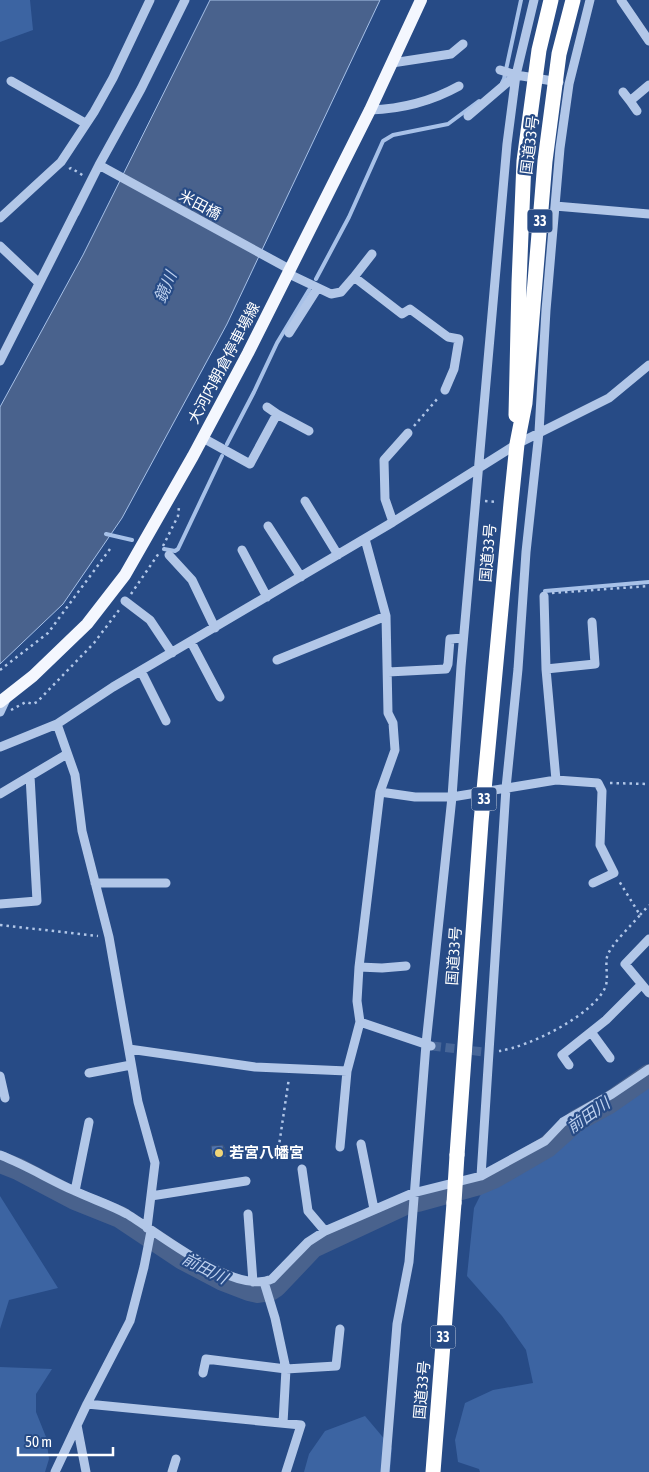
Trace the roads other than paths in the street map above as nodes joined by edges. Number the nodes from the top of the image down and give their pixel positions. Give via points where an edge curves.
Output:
1 (150, 0) edge
2 (185, 0) edge
3 (422, 0) edge
4 (534, 0) edge
5 (551, 0) edge
6 (573, 0) edge
7 (590, 0) edge
8 (622, 0) edge
9 (649, 41) edge
10 (463, 44) dead end
11 (392, 63) junction
12 (500, 70) dead end
13 (516, 75) junction
14 (536, 78) junction
15 (11, 81) dead end
16 (562, 83) junction
17 (459, 86) dead end
18 (649, 86) edge
19 (623, 92) dead end
20 (630, 101) junction
21 (370, 110) junction
22 (637, 111) dead end
23 (468, 116) dead end
24 (85, 123) junction
25 (99, 165) junction
26 (555, 206) junction
27 (75, 213) junction
28 (649, 214) edge
29 (0, 218) edge
30 (0, 246) edge
31 (372, 254) dead end
32 (290, 272) junction
33 (354, 276) junction
34 (39, 283) junction
35 (317, 289) junction
36 (289, 333) dead end
37 (0, 361) edge
38 (649, 364) edge
39 (445, 390) road end
40 (267, 407) dead end
41 (277, 414) junction
42 (309, 431) dead end
43 (539, 432) junction
44 (408, 433) road end
45 (203, 438) junction
46 (517, 444) junction
47 (479, 468) junction
48 (305, 500) dead end
49 (393, 522) junction
50 (268, 526) dead end
51 (365, 539) junction
52 (242, 550) dead end
53 (169, 555) dead end
54 (338, 555) junction
55 (301, 577) junction
56 (544, 596) road end
57 (267, 597) junction
58 (125, 601) dead end
59 (386, 616) junction
60 (592, 622) dead end
61 (215, 628) junction
62 (464, 638) junction
63 (191, 642) junction
64 (172, 653) junction
65 (277, 660) dead end
66 (546, 669) junction
67 (141, 671) junction
68 (388, 672) junction
69 (220, 697) dead end
70 (4, 699) edge
71 (0, 712) edge
72 (166, 721) dead end
73 (57, 724) junction
74 (0, 747) edge
75 (68, 754) junction
76 (30, 776) junction
77 (556, 780) junction
78 (506, 788) junction
79 (380, 792) junction
80 (484, 792) junction
81 (0, 794) edge
82 (452, 797) junction
83 (95, 883) junction
84 (166, 883) dead end
85 (593, 883) dead end
86 (0, 904) edge
87 (649, 939) edge
88 (406, 966) dead end
89 (358, 967) junction
90 (641, 985) junction
91 (649, 993) edge
92 (360, 1022) junction
93 (591, 1032) junction
94 (429, 1045) junction
95 (129, 1048) junction
96 (610, 1058) dead end
97 (132, 1064) junction
98 (569, 1065) dead end
99 (649, 1069) edge
100 (89, 1072) dead end
101 (346, 1072) junction
102 (0, 1076) edge
103 (6, 1098) dead end
104 (89, 1122) dead end
105 (361, 1144) dead end
106 (340, 1147) dead end
107 (0, 1155) edge
108 (302, 1169) dead end
109 (481, 1176) junction
110 (246, 1181) dead end
111 (75, 1191) junction
112 (414, 1193) junction
113 (151, 1196) junction
114 (374, 1209) junction
115 (248, 1214) dead end
116 (324, 1231) junction
117 (149, 1233) junction
118 (253, 1282) junction
119 (266, 1288) junction
120 (340, 1329) dead end
121 (286, 1369) junction
122 (203, 1373) dead end
123 (87, 1404) junction
124 (283, 1423) junction
125 (77, 1425) junction
126 (176, 1459) dead end
127 (55, 1472) edge
128 (86, 1472) edge
129 (172, 1472) edge
130 (286, 1472) edge
131 (385, 1472) edge
132 (433, 1472) edge

1 - 24 street via 112,78
2 - 25 street
3 - 11 main road, 大河内朝倉停車場線
4 - 13 street
5 - 14 highway, 国道33号 / 33
6 - 16 highway, 国道33号 / 33 via 559,54
7 - 16 street
8 - 9 street
10 - 11 street via 451,54
11 - 21 main road, 大河内朝倉停車場線
12 - 13 street
13 - 14 street
13 - 23 street
13 - 47 street
14 - 16 street
14 - 46 highway, 国道33号 / 33 via 524,171 515,402
15 - 24 street
16 - 26 street
16 - 46 highway, 国道33号 / 33 via 545,161 525,403
17 - 21 street via 442,96 390,109
18 - 20 street
19 - 20 street
20 - 22 street
21 - 32 main road, 大河内朝倉停車場線
24 - 29 street via 61,162
25 - 27 street
25 - 27 street
25 - 32 street, 米田橋
26 - 28 street
26 - 43 street
27 - 34 street
30 - 34 street
31 - 33 street
32 - 35 street, 米田橋
32 - 45 main road, 大河内朝倉停車場線
33 - 35 street via 341,292 331,294
33 - 39 street via 402,314 410,309 448,337 459,339 454,369
34 - 37 street
35 - 36 street
38 - 43 street via 609,398
40 - 41 street
41 - 42 street
41 - 45 street via 250,464
43 - 46 street
43 - 78 street
44 - 49 street via 384,460 385,499
45 - 70 main road, 大河内朝倉停車場線 via 120,582 87,624
46 - 47 street
46 - 80 highway, 国道33号 / 33
47 - 49 street
47 - 62 street
48 - 54 street
49 - 51 street
50 - 55 street
51 - 54 street
51 - 59 street
52 - 57 street
53 - 61 street via 192,580
54 - 55 street
55 - 57 street
56 - 66 street
57 - 61 street
58 - 64 street via 150,620
59 - 65 street
59 - 68 street
60 - 66 street via 596,664
61 - 63 street
62 - 68 street via 450,639 446,669
62 - 82 street
63 - 64 street
63 - 69 street
64 - 67 street
66 - 77 street
67 - 72 street
67 - 73 street
68 - 79 street via 388,713 393,723 395,750
70 - 71 street
73 - 74 street
73 - 75 street
75 - 76 street
75 - 83 street via 75,775 82,831
76 - 81 street
76 - 86 street via 37,901
77 - 78 street
77 - 85 street via 598,783 602,791 600,845 614,873
78 - 80 street
78 - 109 street
79 - 82 street via 415,797
79 - 89 street
80 - 82 street
80 - 132 highway, 国道33号 / 33, bridge
82 - 94 street
83 - 84 street
83 - 95 street via 109,938
87 - 90 street via 625,964
88 - 89 street
89 - 92 street
90 - 91 street
90 - 93 street
92 - 94 street
92 - 101 street
93 - 96 street
93 - 98 street via 562,1055
94 - 112 street
95 - 97 street
95 - 101 street via 255,1067
97 - 100 street
97 - 113 street via 138,1102 155,1163
99 - 109 street via 563,1122 545,1141
101 - 106 street
102 - 103 street
104 - 111 street
105 - 114 street
107 - 111 street
108 - 116 street via 308,1210
109 - 112 street
110 - 113 street
111 - 117 street via 127,1214
112 - 114 street
112 - 131 street via 409,1262 397,1324
113 - 117 street
114 - 116 street
115 - 118 street
116 - 119 street via 308,1242
117 - 118 street via 224,1273
117 - 123 street via 130,1320
118 - 119 street
119 - 121 street
120 - 121 street via 336,1366
121 - 122 street via 206,1359
121 - 124 street
123 - 124 street
123 - 125 street
124 - 130 street via 302,1425
125 - 127 street
125 - 128 street
126 - 129 street

